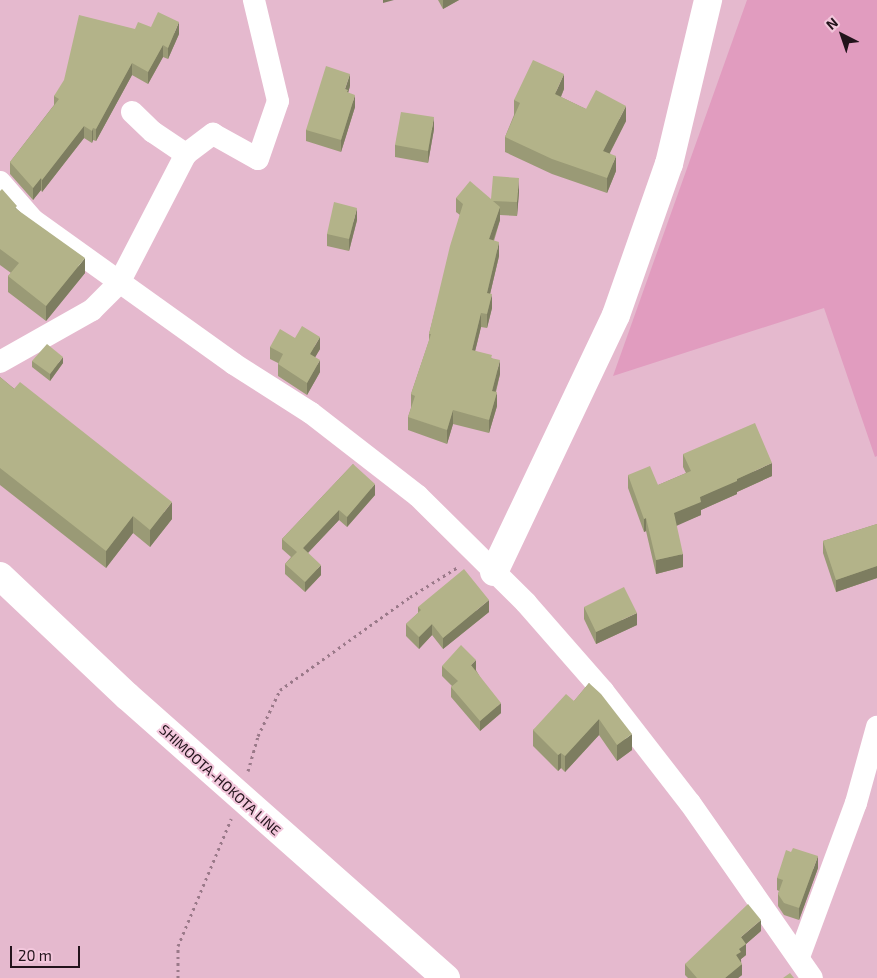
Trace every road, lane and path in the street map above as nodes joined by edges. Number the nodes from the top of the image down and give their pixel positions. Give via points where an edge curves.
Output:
1 (254, 0) edge
2 (708, 0) edge
3 (132, 112) dead end
4 (186, 154) junction
5 (0, 182) edge
6 (119, 283) junction
7 (0, 362) edge
8 (486, 563) junction
9 (0, 576) edge
10 (877, 727) edge
11 (240, 798) junction
12 (799, 957) junction
13 (178, 978) edge
14 (446, 978) edge
15 (812, 978) edge

1 - 4 street via 278,101 258,159 213,134
2 - 8 street via 669,164 616,315
3 - 4 street via 153,132
4 - 6 street
5 - 6 street via 33,220
6 - 7 street via 92,310
6 - 8 street via 378,463 418,496
8 - 11 path via 410,597 280,690 258,736
8 - 12 street via 526,602 603,691 690,803
9 - 11 street, SHIMOOTA-HOKOTA LINE
10 - 12 street via 856,803
11 - 13 path via 178,946
11 - 14 street, SHIMOOTA-HOKOTA LINE
12 - 15 street

